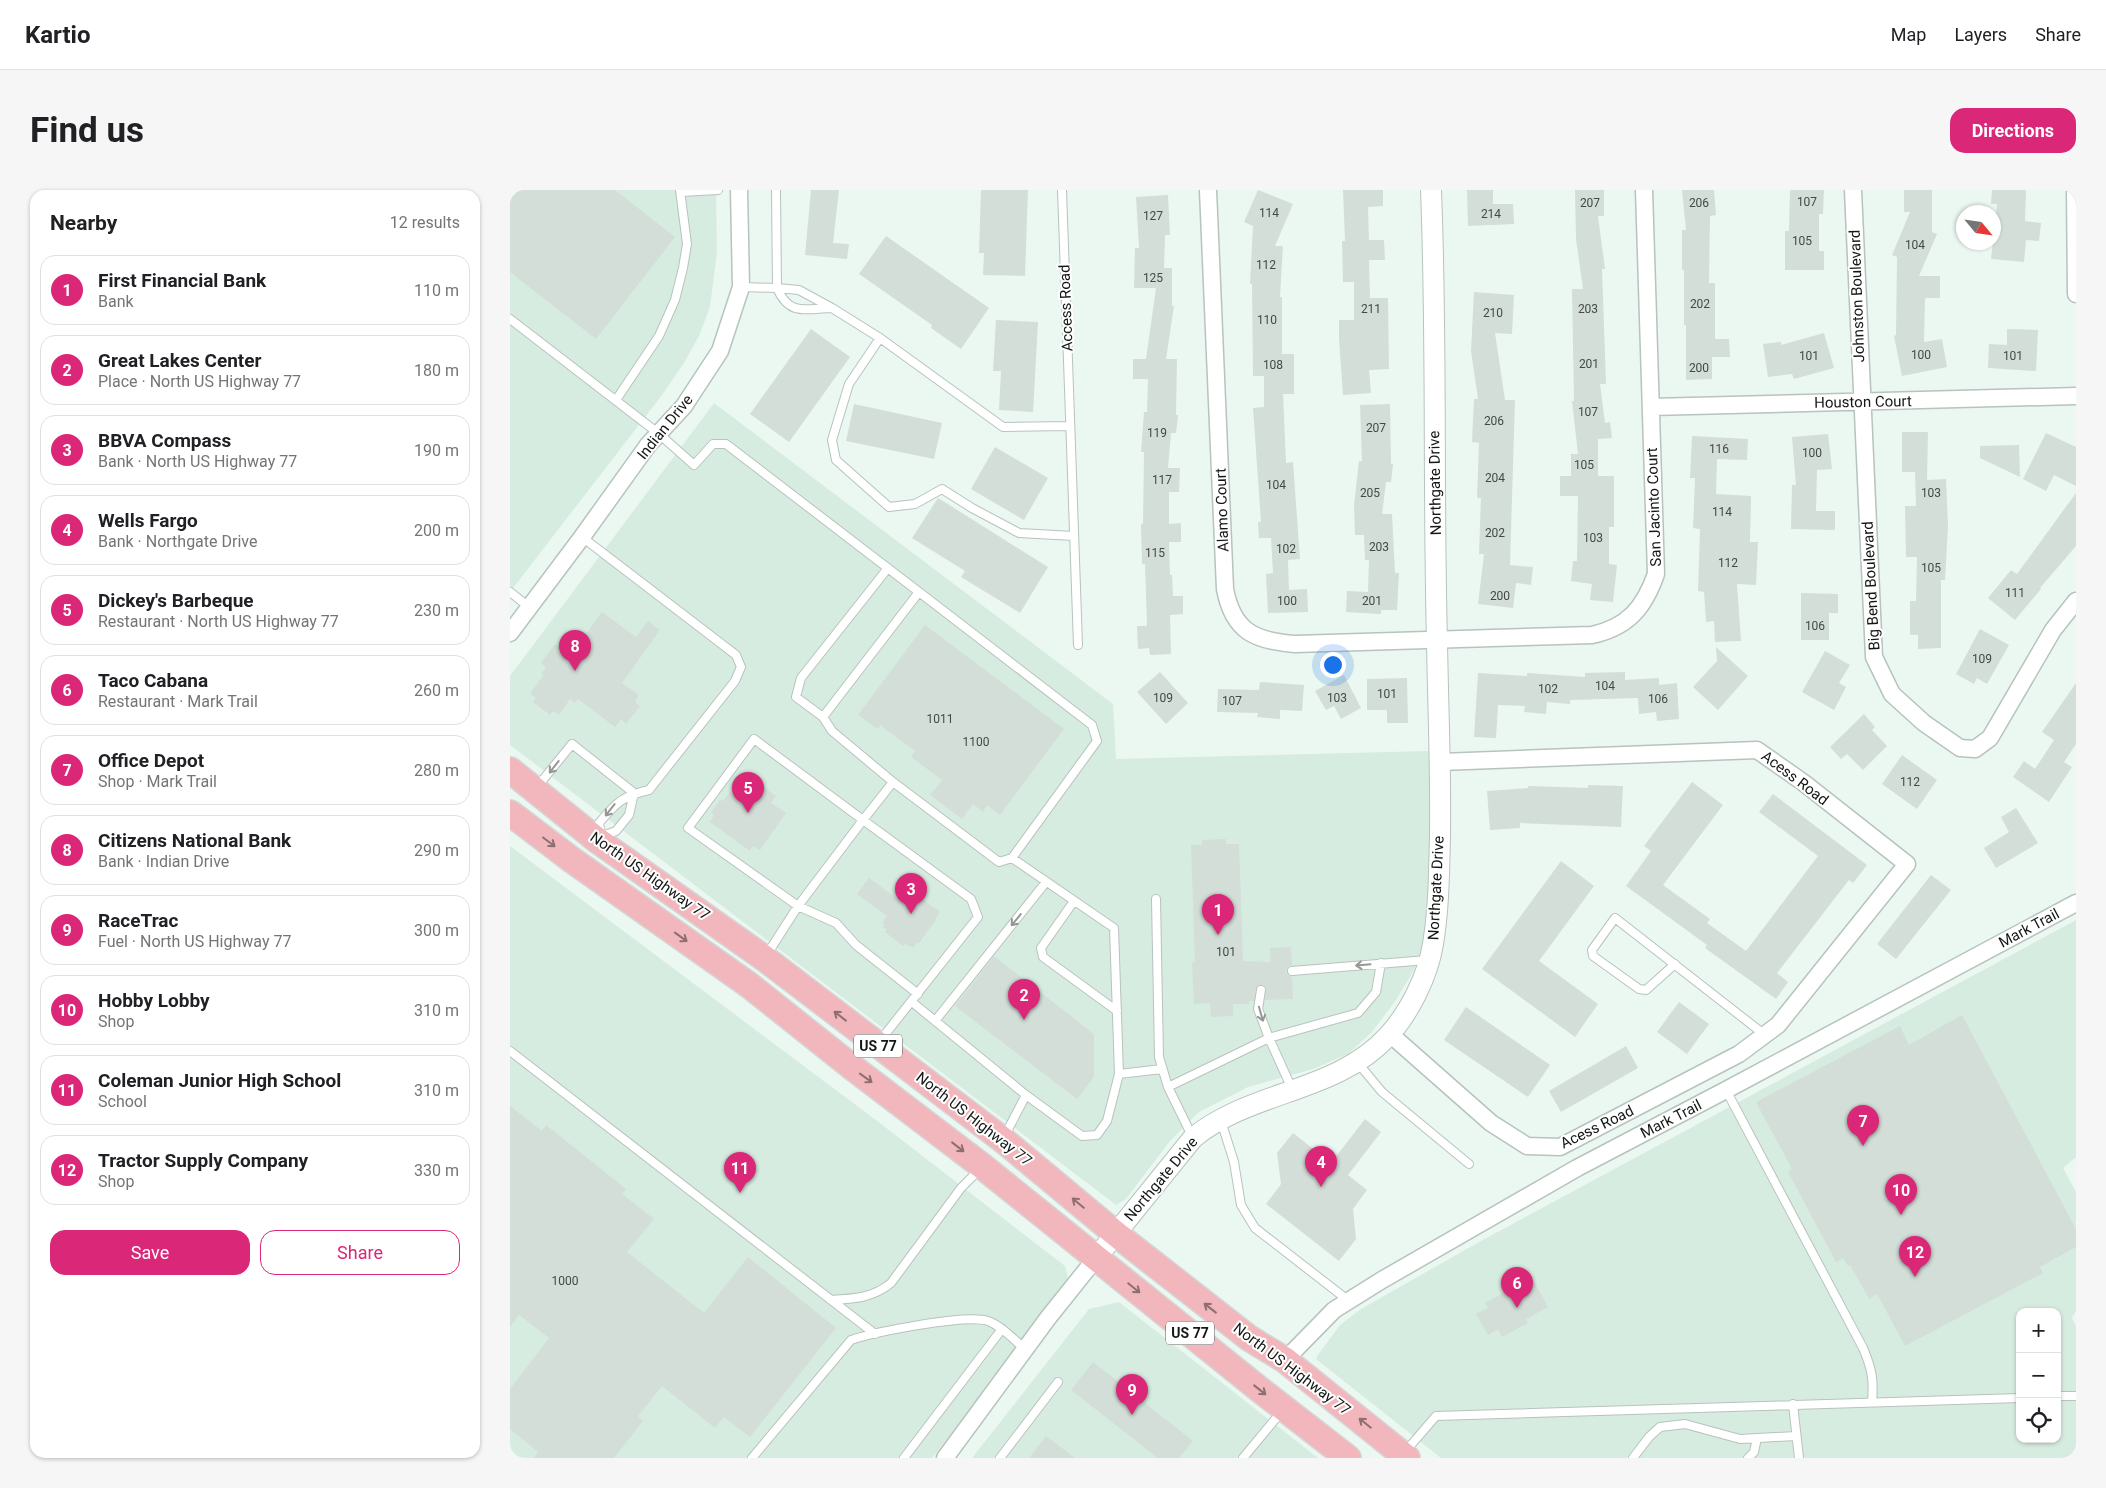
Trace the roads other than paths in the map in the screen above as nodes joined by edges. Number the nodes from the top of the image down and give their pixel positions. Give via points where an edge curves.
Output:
1 (718, 190) edge
2 (739, 190) edge
3 (776, 190) edge
4 (1062, 190) edge
5 (1208, 190) edge
6 (1431, 190) edge
7 (1644, 190) edge
8 (1853, 190) edge
9 (2075, 190) edge
10 (681, 191) edge
11 (741, 287) junction
12 (777, 288) junction
13 (2076, 294) edge
14 (832, 308) junction
15 (510, 319) edge
16 (880, 338) junction
17 (2076, 396) edge
18 (616, 400) junction
19 (1862, 402) junction
20 (1650, 408) junction
21 (1070, 426) junction
22 (658, 433) junction
23 (1074, 536) junction
24 (582, 537) junction
25 (888, 568) junction
26 (510, 592) edge
27 (919, 592) junction
28 (2076, 601) edge
29 (529, 607) junction
30 (510, 633) edge
31 (1437, 640) junction
32 (1078, 645) dead end
33 (822, 717) junction
34 (1441, 762) junction
35 (510, 770) edge
36 (893, 782) junction
37 (536, 790) junction
38 (634, 793) junction
39 (510, 813) edge
40 (863, 820) junction
41 (599, 838) junction
42 (1012, 858) junction
43 (1046, 882) junction
44 (1156, 899) dead end
45 (1074, 901) junction
46 (2076, 903) edge
47 (798, 906) junction
48 (764, 958) junction
49 (1429, 959) junction
50 (1381, 963) junction
51 (1675, 964) junction
52 (1292, 971) dead end
53 (1261, 990) dead end
54 (918, 994) junction
55 (912, 1002) junction
56 (1117, 1011) junction
57 (935, 1021) junction
58 (1390, 1034) junction
59 (1764, 1035) junction
60 (1269, 1038) junction
61 (877, 1045) junction
62 (510, 1051) edge
63 (1357, 1062) junction
64 (1162, 1069) junction
65 (1119, 1074) junction
66 (1168, 1087) junction
67 (1726, 1090) junction
68 (1293, 1091) junction
69 (1026, 1095) junction
70 (1220, 1119) junction
71 (1193, 1138) junction
72 (1003, 1140) junction
73 (1470, 1164) dead end
74 (982, 1166) junction
75 (1116, 1234) junction
76 (1096, 1258) junction
77 (831, 1300) junction
78 (1349, 1300) junction
79 (1002, 1330) junction
80 (875, 1334) junction
81 (1025, 1349) junction
82 (1285, 1360) junction
83 (1058, 1382) dead end
84 (2061, 1396) edge
85 (2076, 1396) edge
86 (2016, 1398) edge
87 (1872, 1402) junction
88 (1794, 1404) junction
89 (1284, 1409) junction
90 (1796, 1436) junction
91 (1757, 1438) junction
92 (947, 1457) edge
93 (1403, 1457) edge
94 (752, 1458) edge
95 (904, 1458) edge
96 (1000, 1458) edge
97 (1243, 1458) edge
98 (1348, 1458) edge
99 (1633, 1458) edge
100 (1748, 1458) edge
101 (1799, 1458) edge

1 - 10 lane
2 - 11 street, Indian Drive
3 - 12 lane
4 - 21 lane, Access Road
5 - 31 street, Alamo Court via 1228,606 1244,629 1270,642
6 - 31 street, Northgate Drive
7 - 20 street, San Jacinto Court
8 - 19 street, Johnston Boulevard
9 - 13 street
10 - 18 lane via 687,244 675,300 659,336
11 - 12 lane
11 - 22 street, Indian Drive via 720,351 684,406
12 - 14 lane via 798,290
12 - 14 lane via 789,307 799,310
14 - 16 lane
15 - 18 lane
16 - 21 lane via 1003,427
16 - 23 lane via 850,384 832,440 836,460 889,507 914,504 942,489 1019,533
17 - 19 street, Houston Court
18 - 22 lane
19 - 20 street, Houston Court
19 - 28 street, Big Bend Boulevard via 1874,657 1892,694 1924,723 1960,748 1975,749 1990,738 2053,630
20 - 31 street, San Jacinto Court via 1656,574 1650,592 1637,612 1606,632 1592,635
21 - 23 lane, Access Road
22 - 24 street, Indian Drive
22 - 25 lane via 694,465 714,444 726,444
23 - 32 lane, Access Road
24 - 29 street, Indian Drive
24 - 38 lane via 736,655 741,667 735,681 649,790
25 - 27 lane
25 - 33 lane via 801,678 796,697
26 - 29 lane
27 - 33 lane
27 - 42 lane via 1092,724 1097,741
29 - 30 street, Indian Drive
31 - 34 street, Northgate Drive
33 - 36 lane via 832,731
34 - 49 street, Northgate Drive via 1439,898
34 - 59 street, Acess Road via 1757,750 1907,864 1778,1025
35 - 37 main road, North US Highway 77 / US 77
36 - 40 lane
36 - 42 lane via 999,862
38 -> 37 lane via 572,744
37 - 41 main road, North US Highway 77 / US 77
38 -> 41 lane via 616,803 600,824
38 - 41 lane via 628,815 616,831
39 -> 74 main road, North US Highway 77 / US 77 via 749,985
40 - 47 lane
40 - 47 lane via 754,739 688,828
40 - 54 lane via 971,899 978,917
41 - 48 main road, North US Highway 77 / US 77
42 - 43 lane
43 - 45 lane
43 -> 57 lane
44 - 64 lane via 1159,1057
45 - 56 lane via 1114,928
45 - 56 lane via 1041,948 1043,958
46 - 67 street, Mark Trail
47 - 48 lane
47 - 54 lane via 836,923 856,945
61 -> 48 main road, North US Highway 77 / US 77
49 - 50 lane
49 - 58 street, Northgate Drive via 1422,986
50 -> 52 lane
50 - 60 lane via 1376,992 1358,1013
51 - 51 lane via 1615,918 1592,950 1593,956 1638,989 1646,990
51 - 59 lane
53 -> 60 lane via 1258,1009
54 - 55 lane
55 - 57 lane
55 - 61 lane
56 - 65 lane
57 - 69 lane
58 - 59 street, Acess Road via 1491,1124 1527,1146 1560,1148 1739,1054
58 - 63 street, Northgate Drive
60 - 66 lane
60 - 68 lane
61 - 72 main road, North US Highway 77 / US 77
62 - 77 lane
63 - 68 street, Northgate Drive
63 - 73 lane via 1382,1092
64 - 65 lane
64 - 66 lane
65 - 69 lane via 1108,1121 1097,1135 1082,1136
66 - 71 lane
67 - 78 street, Mark Trail via 1577,1168
67 - 87 lane via 1863,1348 1874,1380
68 - 70 street, Northgate Drive
69 - 72 lane
70 - 71 street, Northgate Drive
70 - 78 lane via 1234,1162 1242,1205 1255,1228
71 - 75 street, Northgate Drive
75 -> 72 main road, North US Highway 77 / US 77
74 - 76 main road, North US Highway 77 / US 77
74 - 77 lane via 961,1188 891,1283 872,1295
75 - 76 street, Northgate Drive
82 -> 75 main road, North US Highway 77 / US 77 via 1249,1338
76 - 81 street, Northgate Drive
76 -> 89 main road, North US Highway 77 / US 77
77 - 80 lane
78 - 82 street, Mark Trail via 1334,1310
79 - 80 lane via 987,1321 956,1320
79 - 81 lane
79 - 95 lane
80 - 94 lane via 851,1340
81 - 92 street, Northgate Drive
93 -> 82 main road, North US Highway 77 / US 77
83 - 96 lane
84 - 85 lane
86 - 87 lane
87 - 88 lane
88 - 90 lane
88 - 93 lane via 1436,1416
89 - 97 lane
89 - 98 main road, North US Highway 77 / US 77
90 - 91 lane
90 - 101 lane
91 - 99 lane via 1740,1439 1685,1424 1660,1426
91 - 100 lane via 1754,1452

